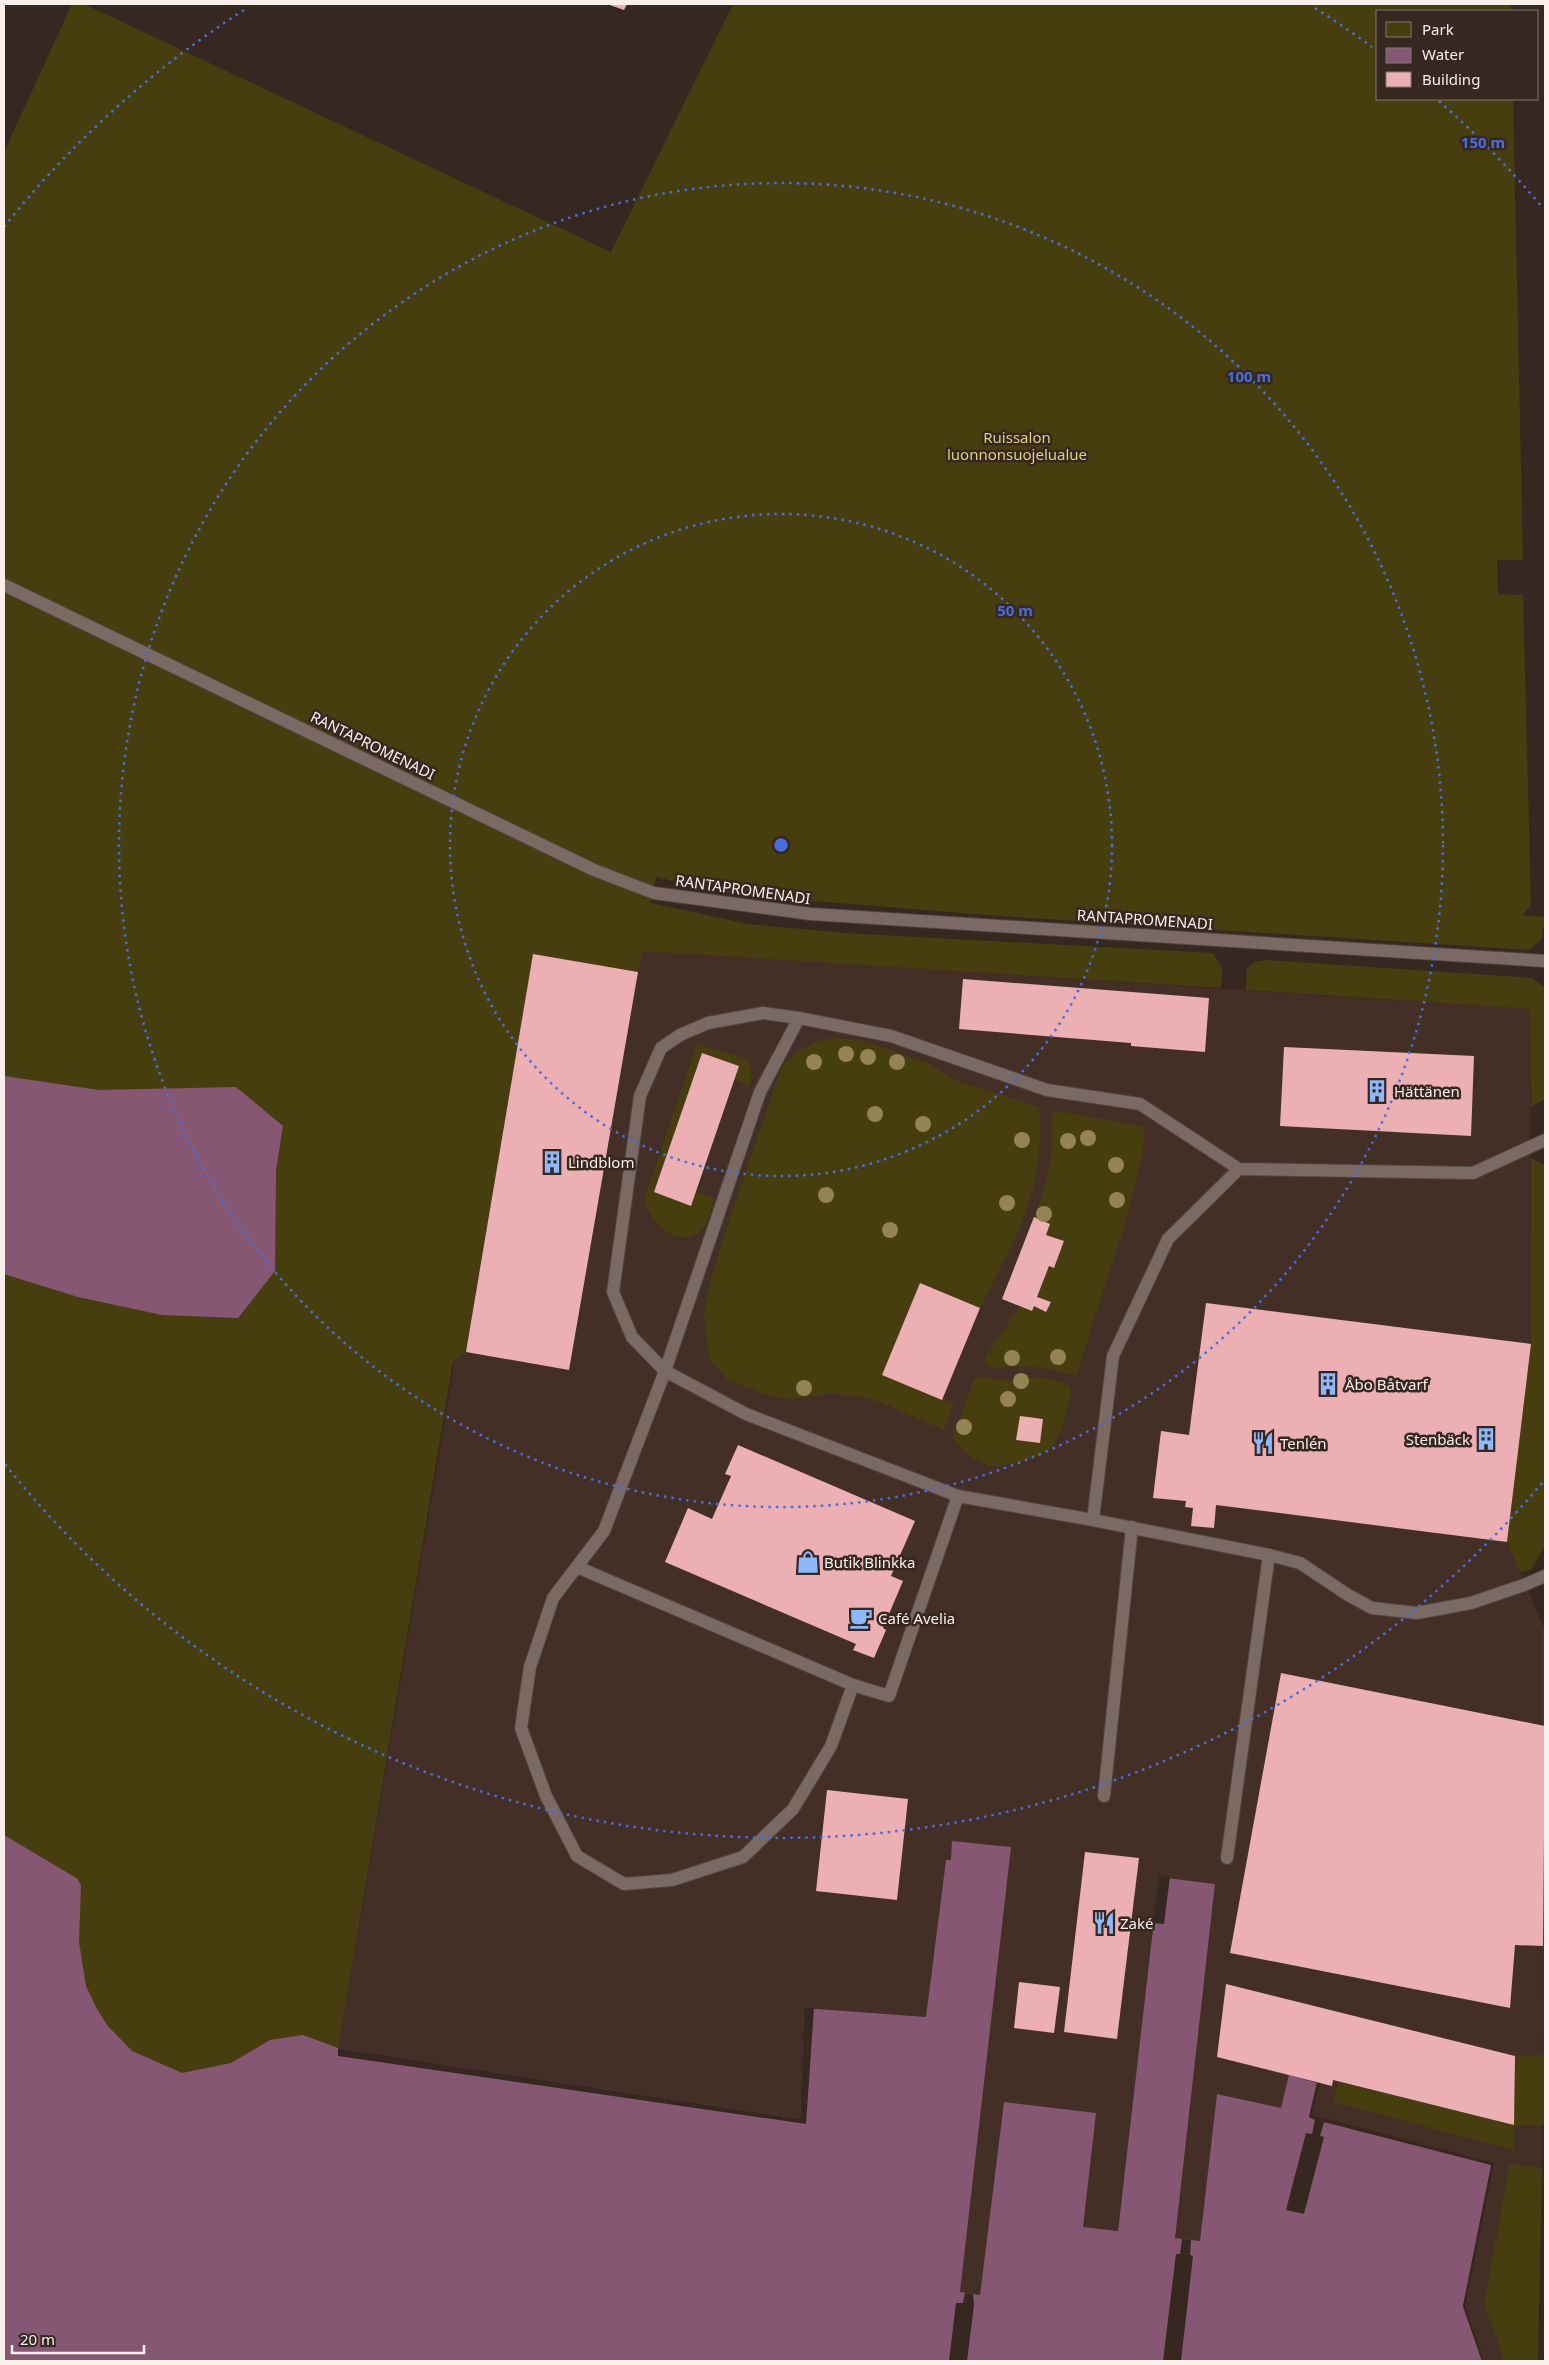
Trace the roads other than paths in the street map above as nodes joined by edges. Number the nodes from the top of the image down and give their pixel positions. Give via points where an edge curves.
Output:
1 (4, 585) edge
2 (1545, 960) edge
3 (799, 1018) junction
4 (1545, 1140) edge
5 (1239, 1169) junction
6 (665, 1371) junction
7 (958, 1496) junction
8 (1093, 1520) junction
9 (1132, 1528) junction
10 (1269, 1555) junction
11 (577, 1567) junction
12 (1545, 1576) edge
13 (853, 1685) junction
14 (1104, 1796) dead end
15 (1227, 1858) dead end

1 - 2 lane, RANTAPROMENADI via 594,870 654,893 811,914
3 - 5 lane via 891,1036 1047,1090 1140,1104
3 - 6 lane via 760,1092
3 - 6 lane via 764,1014 708,1023 680,1035 660,1048 640,1096 613,1292 632,1337
4 - 5 lane via 1473,1173
5 - 8 lane via 1168,1239 1113,1356
6 - 7 lane via 746,1414
6 - 11 lane via 604,1531
7 - 8 lane
7 - 13 lane via 889,1696
8 - 9 lane
9 - 10 lane
9 - 14 lane
10 - 12 lane via 1300,1563 1348,1596 1372,1608 1417,1612 1471,1603
10 - 15 lane
11 - 13 lane
11 - 13 lane via 554,1598 530,1666 521,1728 546,1796 577,1856 624,1884 672,1880 743,1857 793,1809 831,1746

